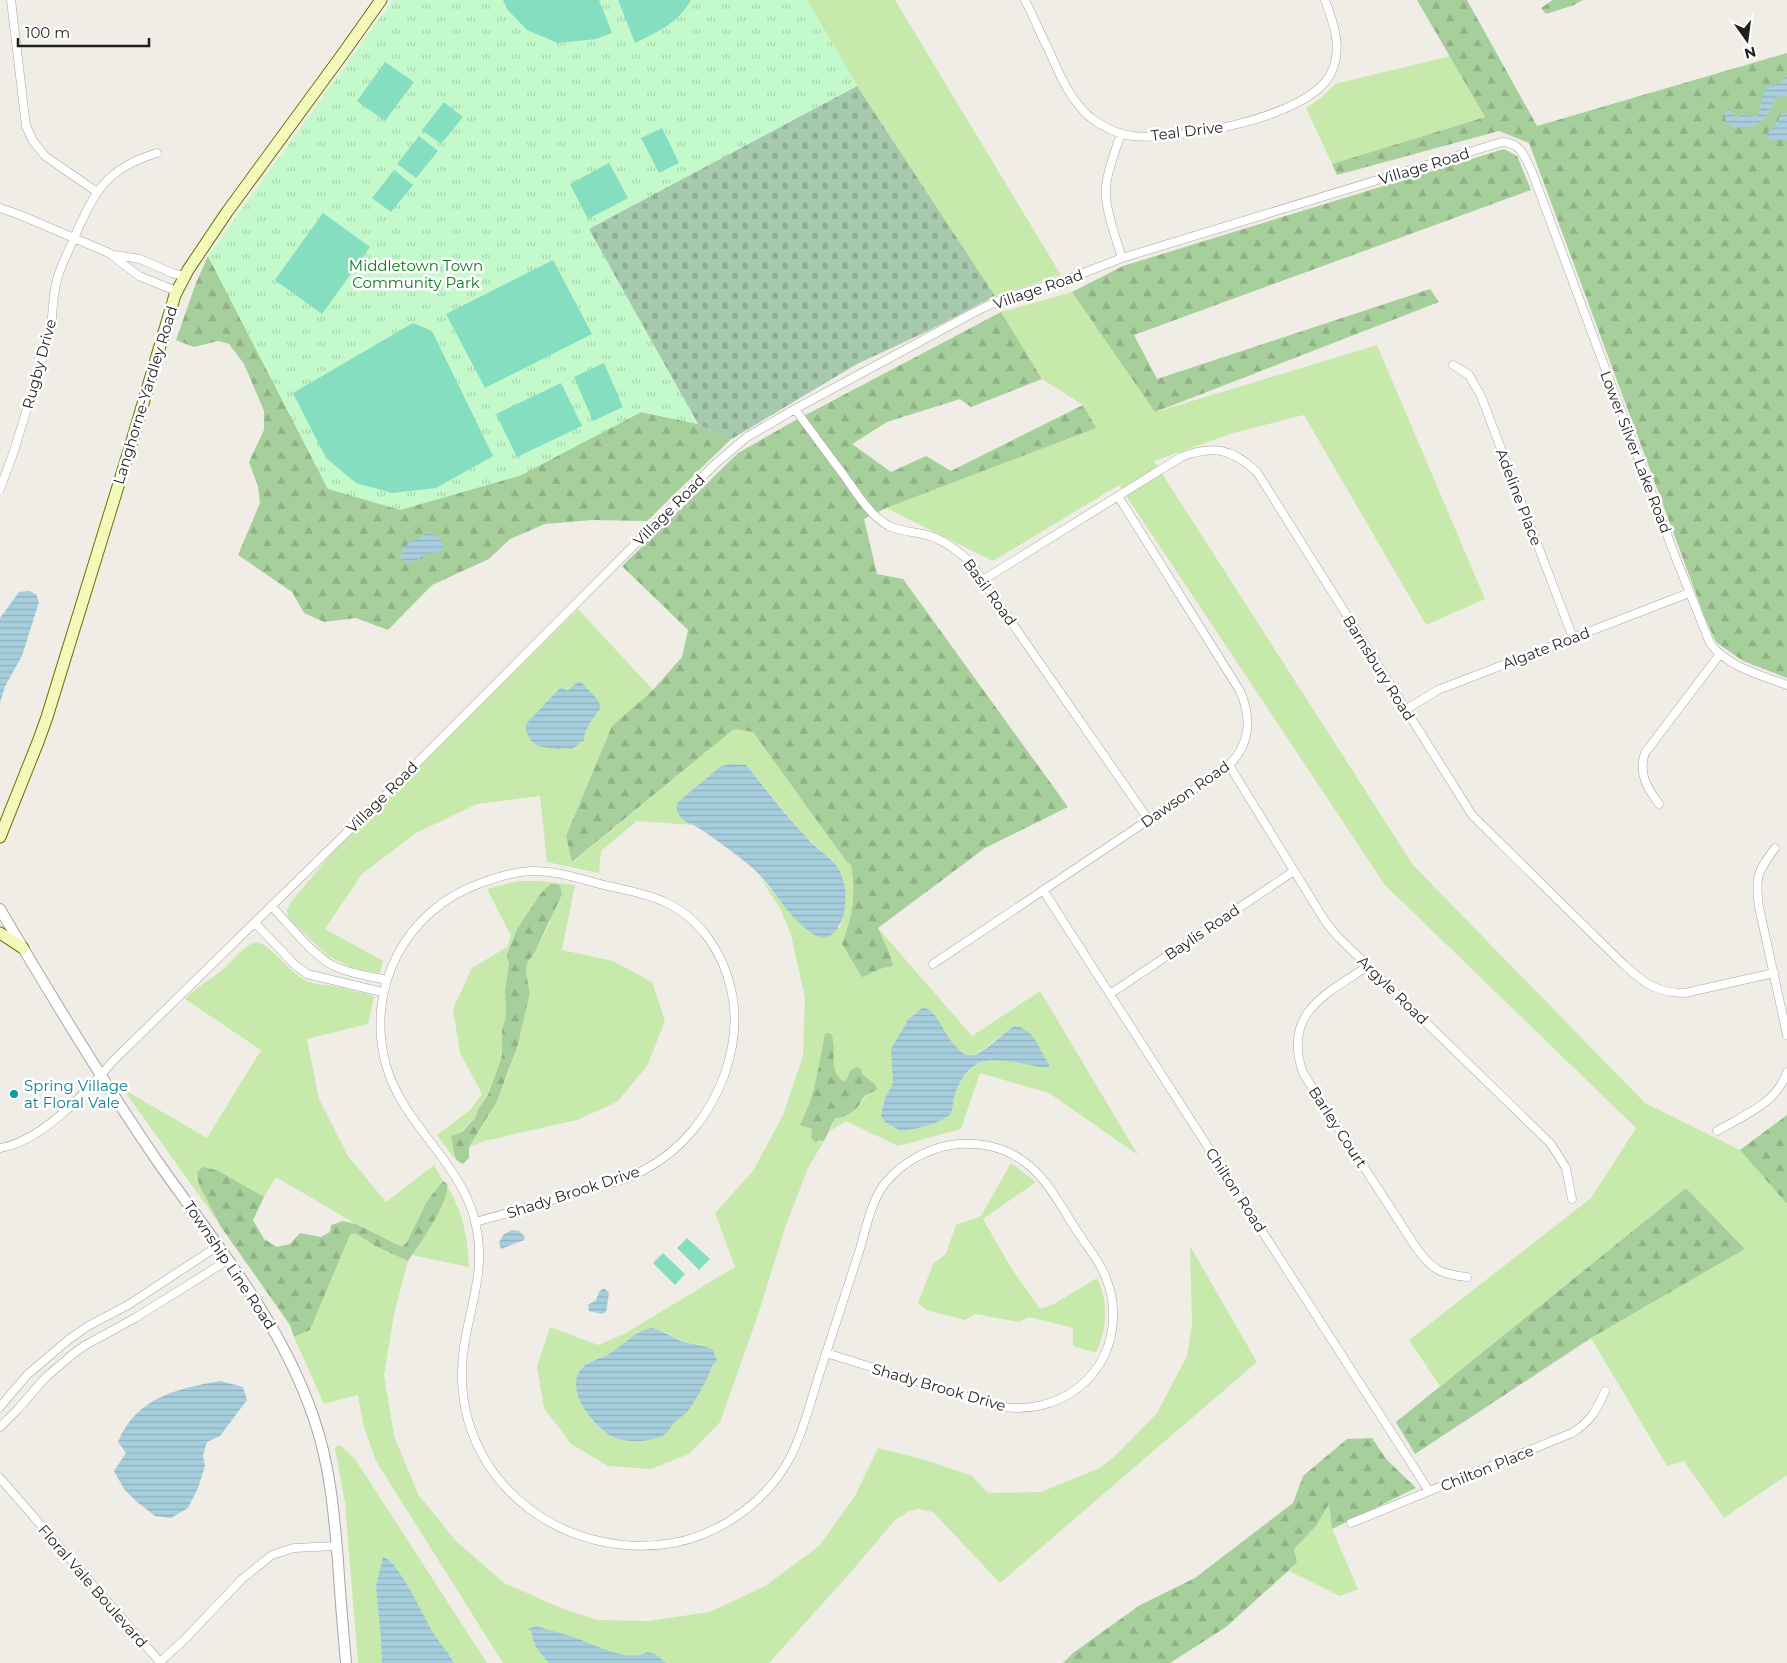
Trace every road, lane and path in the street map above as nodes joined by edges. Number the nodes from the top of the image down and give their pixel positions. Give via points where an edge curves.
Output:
1 (11, 0) edge
2 (380, 0) edge
3 (1025, 0) edge
4 (1325, 0) edge
5 (1121, 133) junction
6 (1508, 142) joint
7 (157, 153) dead end
8 (97, 192) junction
9 (0, 208) edge
10 (74, 238) junction
11 (109, 253) junction
12 (1122, 258) junction
13 (185, 276) junction
14 (176, 292) junction
15 (1453, 365) dead end
16 (796, 409) junction
17 (0, 489) edge
18 (1118, 496) junction
19 (983, 580) junction
20 (1689, 593) junction
21 (1573, 638) junction
22 (1720, 654) junction
23 (1787, 685) edge
24 (1405, 710) junction
25 (1229, 765) junction
26 (15, 798) junction
27 (1658, 804) dead end
28 (0, 820) edge
29 (1148, 820) junction
30 (0, 836) edge
31 (1776, 848) dead end
32 (1294, 871) junction
33 (1043, 890) junction
34 (272, 907) junction
35 (0, 909) edge
36 (255, 923) junction
37 (0, 933) edge
38 (23, 948) junction
39 (934, 964) dead end
40 (1368, 966) junction
41 (1774, 974) junction
42 (387, 980) junction
43 (382, 992) junction
44 (1110, 994) junction
45 (1787, 1035) edge
46 (1787, 1072) edge
47 (100, 1076) junction
48 (1717, 1131) dead end
49 (0, 1148) edge
50 (1572, 1199) dead end
51 (475, 1222) junction
52 (218, 1246) junction
53 (228, 1260) junction
54 (1467, 1277) dead end
55 (826, 1353) junction
56 (1605, 1391) dead end
57 (0, 1407) edge
58 (0, 1427) edge
59 (0, 1478) edge
60 (1429, 1491) junction
61 (1351, 1523) dead end
62 (336, 1546) junction
63 (346, 1663) edge

1 - 8 street via 26,126 32,141 45,156
2 - 13 main road, Langhorne-Yardley Road via 227,212
3 - 5 street, Teal Drive via 1073,98 1092,119
4 - 5 street, Teal Drive via 1335,32 1336,61 1331,74 1312,95 1277,111 1223,127 1167,136
5 - 12 street via 1107,181 1106,198
6 - 12 street, Village Road
6 - 20 street, Lower Silver Lake Road via 1522,151 1534,176
7 - 8 street, Rugby Drive via 126,166
8 - 10 street, Rugby Drive
9 - 10 street
10 - 11 street
10 - 17 street, Rugby Drive via 56,283 50,334
11 - 13 street via 140,259
11 - 14 street via 139,276
12 - 16 street, Village Road via 1002,299
13 - 14 main road, Langhorne-Yardley Road
14 - 26 main road, Langhorne-Yardley Road via 49,708
15 - 21 street, Adeline Place via 1469,375 1481,396
16 - 19 street, Basil Road via 878,518 890,526 946,543 969,561
16 - 34 street, Village Road via 747,437 715,464
18 - 19 street, Barnsbury Road
18 - 24 street, Barnsbury Road via 1195,451 1213,449 1227,452 1248,463 1257,472
18 - 25 street, Dawson Road via 1246,704 1246,739
19 - 29 street, Basil Road
20 - 21 street, Algate Road
20 - 22 street, Lower Silver Lake Road via 1710,644
21 - 24 street, Algate Road via 1438,690
22 - 23 street, Lower Silver Lake Road
22 - 27 street via 1645,753 1642,764 1644,779
24 - 41 street, Barnsbury Road via 1477,821 1648,985 1662,991 1685,992
25 - 29 street, Dawson Road
25 - 32 street, Argyle Road
26 - 28 main road
26 - 30 main road, Langhorne-Yardley Road
29 - 33 street, Dawson Road
31 - 41 street via 1759,871 1757,888
32 - 40 street, Argyle Road via 1336,936
32 - 44 street, Baylis Road
33 - 39 street, Dawson Road
33 - 44 street, Chilton Road
34 - 36 street, Village Road
34 - 42 street via 328,963
35 - 38 street, Township Line Road
36 - 43 street via 307,974
36 - 47 street, Village Road
37 - 38 main road
38 - 47 street, Township Line Road
40 - 50 street, Argyle Road via 1551,1144 1566,1168
40 - 54 street, Barley Court via 1323,997 1306,1015 1296,1046 1299,1061 1303,1073 1426,1262 1440,1273
41 - 45 street
42 - 43 street, Shady Brook Drive
42 - 51 street, Shady Brook Drive via 408,936 426,915 444,901 469,887 503,875 533,871 556,873 656,897 678,908 716,948 727,972 734,1004 734,1040 725,1072 713,1102 694,1130 669,1155 642,1172 616,1182
43 - 51 street, Shady Brook Drive via 381,1040 390,1079 409,1114 462,1187
44 - 60 street, Chilton Road
46 - 48 street via 1776,1093 1768,1100
47 - 49 street, Village Road via 87,1091 33,1136
47 - 52 street, Township Line Road
51 - 55 street, Shady Brook Drive via 480,1268 462,1367 463,1395 470,1425 485,1460 507,1489 542,1519 592,1541 622,1546 654,1546 685,1541 732,1520 756,1501 788,1461 799,1438
52 - 53 street, Township Line Road
52 - 57 street via 128,1305 73,1336 33,1370
53 - 58 street via 73,1354 46,1377
53 - 62 street, Township Line Road via 272,1325 305,1392 331,1488
55 - 55 street, Shady Brook Drive via 874,1203 883,1185 911,1161 929,1151 956,1144 981,1144 1005,1150 1026,1162 1042,1179 1097,1261 1110,1289 1112,1331 1105,1354 1079,1389 1045,1405 1026,1409 996,1406
56 - 60 street, Chilton Place via 1589,1421 1572,1432
59 - 62 street, Floral Vale Boulevard via 160,1662 242,1579 272,1554 294,1548
60 - 61 street, Chilton Place
62 - 63 street, Township Line Road

